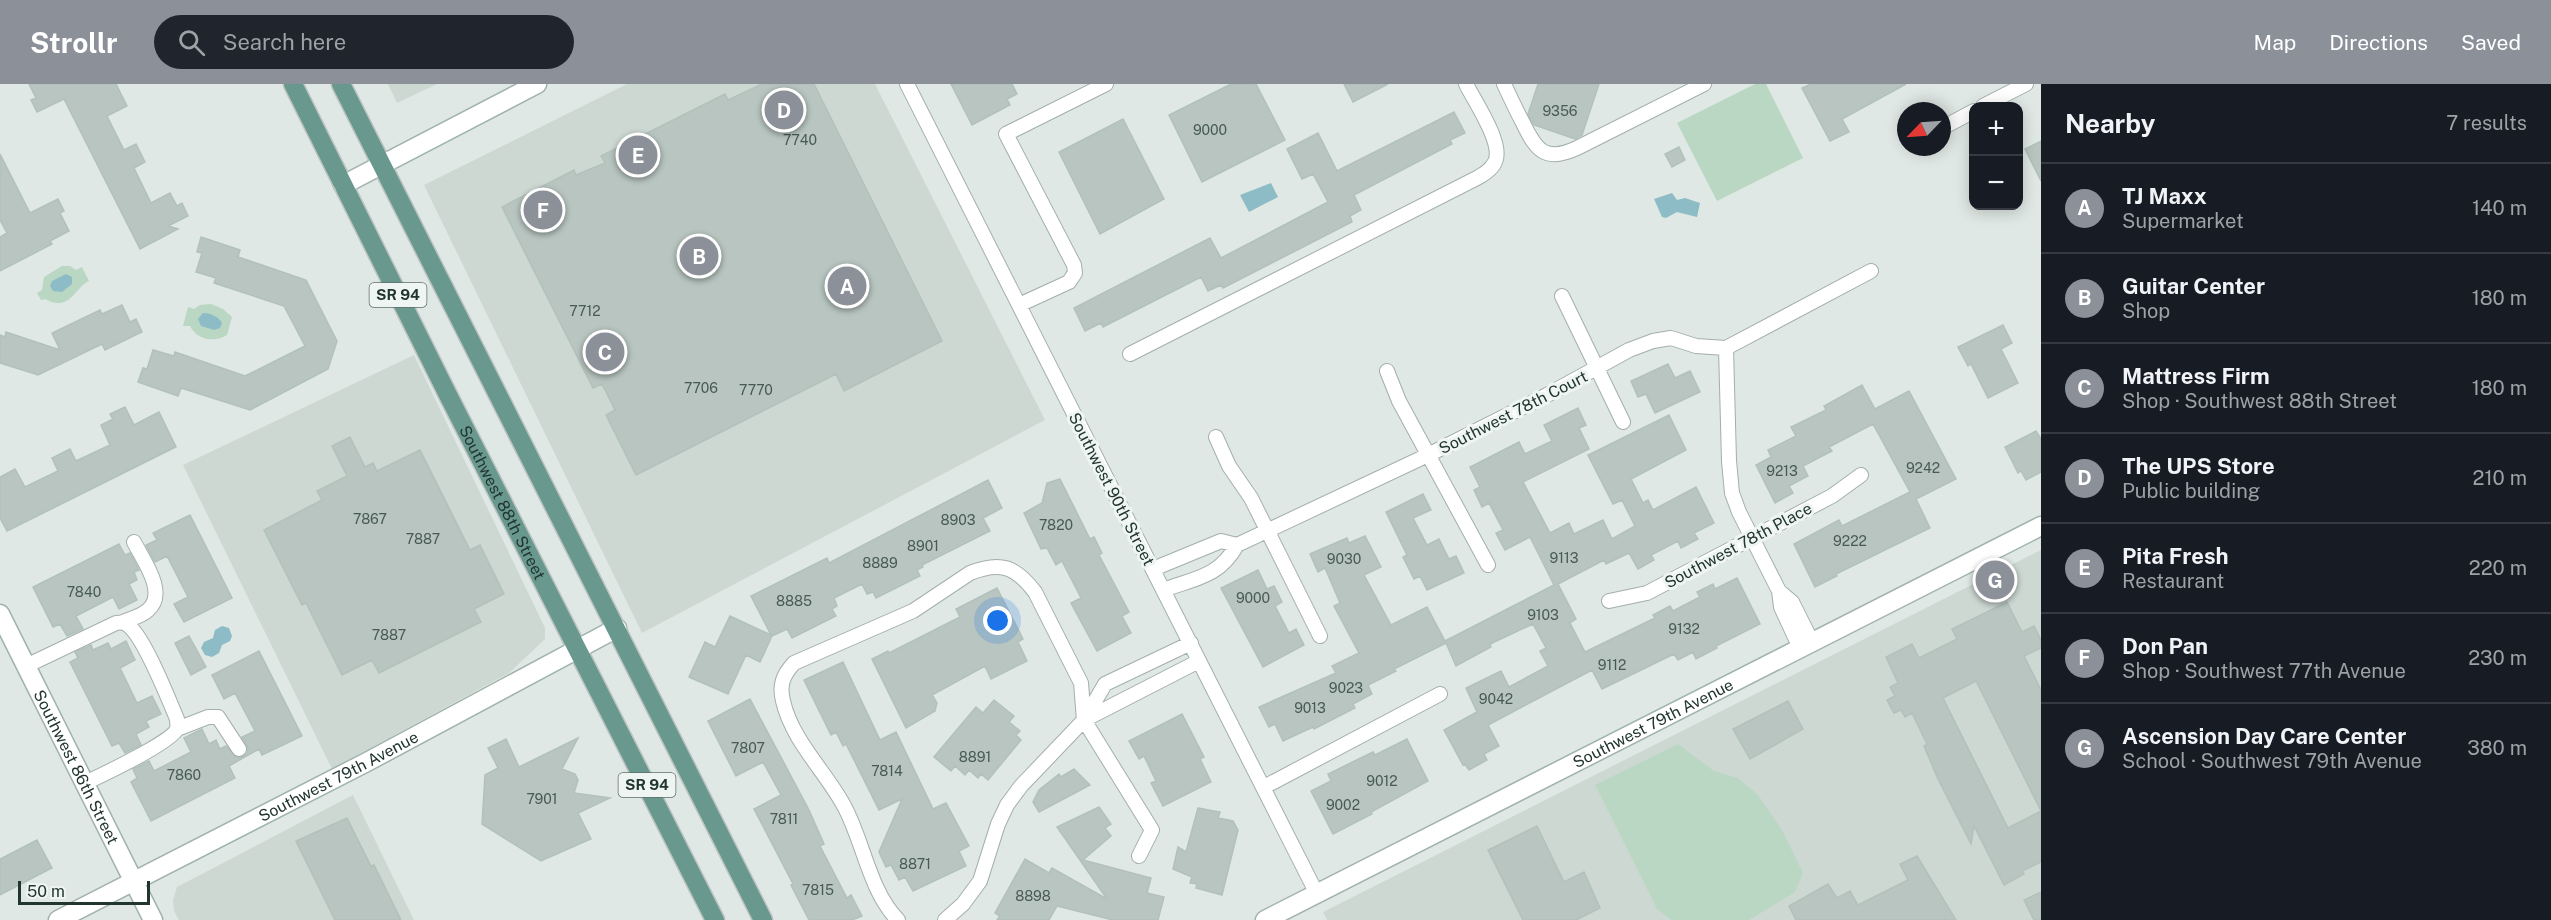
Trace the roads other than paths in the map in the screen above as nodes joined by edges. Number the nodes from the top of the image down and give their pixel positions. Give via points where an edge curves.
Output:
1 (293, 84) edge
2 (341, 84) edge
3 (537, 84) edge
4 (907, 84) edge
5 (1106, 84) edge
6 (1466, 84) edge
7 (1504, 84) edge
8 (1704, 84) edge
9 (2026, 84) edge
10 (1991, 102) edge
11 (1969, 114) edge
12 (1951, 123) edge
13 (381, 164) junction
14 (343, 185) junction
15 (1871, 271) dead end
16 (1562, 296) dead end
17 (1018, 305) junction
18 (1726, 348) junction
19 (1130, 354) dead end
20 (1598, 367) junction
21 (1388, 370) dead end
22 (1623, 422) dead end
23 (1216, 436) dead end
24 (1428, 455) junction
25 (1861, 475) dead end
26 (2041, 526) edge
27 (1267, 531) junction
28 (1752, 539) junction
29 (134, 542) dead end
30 (1237, 545) junction
31 (1488, 565) dead end
32 (1153, 569) junction
33 (1163, 590) junction
34 (1609, 601) dead end
35 (0, 614) edge
36 (123, 622) junction
37 (617, 628) junction
38 (1320, 636) dead end
39 (1191, 643) junction
40 (1806, 645) junction
41 (578, 649) junction
42 (1199, 661) junction
43 (26, 666) junction
44 (1440, 694) dead end
45 (1084, 720) junction
46 (177, 729) junction
47 (239, 749) dead end
48 (84, 783) junction
49 (1264, 787) junction
50 (1138, 856) dead end
51 (133, 882) junction
52 (1317, 894) junction
53 (58, 920) edge
54 (153, 920) edge
55 (716, 920) edge
56 (763, 920) edge
57 (898, 920) edge
58 (945, 920) edge
59 (1265, 920) edge

1 - 14 main road, Southwest 88th Street / SR 94
2 - 13 main road, SR 94
3 - 13 street
4 - 17 street, Southwest 90th Street
5 - 17 street via 1006,134 1075,273 1069,282
6 - 19 street via 1496,143 1496,162 1490,170
7 - 8 street via 1533,144 1545,153 1557,155
9 - 10 street
11 - 12 street
13 - 14 street
13 - 37 main road, SR 94
14 - 41 main road, Southwest 88th Street / SR 94
15 - 18 street
16 - 20 street
17 - 32 street, Southwest 90th Street
18 - 20 street, Southwest 78th Court via 1696,346 1671,338 1629,350
18 - 28 street via 1732,493
20 - 22 street
20 - 24 street, Southwest 78th Court
21 - 24 street via 1399,401
23 - 27 street
24 - 27 street, Southwest 78th Court
24 - 31 street
25 - 28 street, Southwest 78th Place via 1832,496
26 - 40 street, Southwest 79th Avenue
27 - 30 street, Southwest 78th Court
27 - 38 street
28 - 34 street, Southwest 78th Place via 1647,593
28 - 40 street via 1779,591 1781,607
29 - 36 street via 154,583 156,598 148,610
30 - 32 street via 1221,541
30 - 33 street, Southwest 78th Court via 1228,561 1215,571
32 - 33 street, Southwest 90th Street
33 - 39 street, Southwest 90th Street
35 - 43 street, Southwest 86th Street
36 - 43 street
36 - 46 street via 140,640 177,719
37 - 41 street, Southwest 79th Avenue
37 - 56 main road, SR 94
39 - 42 street, Southwest 90th Street
39 - 45 street via 1105,684
40 - 52 street, Southwest 79th Avenue
41 - 51 street, Southwest 79th Avenue
41 - 55 main road, Southwest 88th Street / SR 94
42 - 45 street
42 - 49 street, Southwest 90th Street
43 - 48 street, Southwest 86th Street
44 - 49 street
45 - 50 street via 1152,830
45 - 57 street via 1081,683 1035,592 1010,568 989,567 970,573 913,611 794,663 781,683 790,721 844,805 886,905
45 - 58 street via 1007,805 980,881
46 - 47 street via 218,717
46 - 48 street via 170,738
48 - 51 street, Southwest 86th Street
49 - 52 street, Southwest 90th Street
51 - 53 street, Southwest 79th Avenue
51 - 54 street, Southwest 86th Street
52 - 59 street, Southwest 79th Avenue

